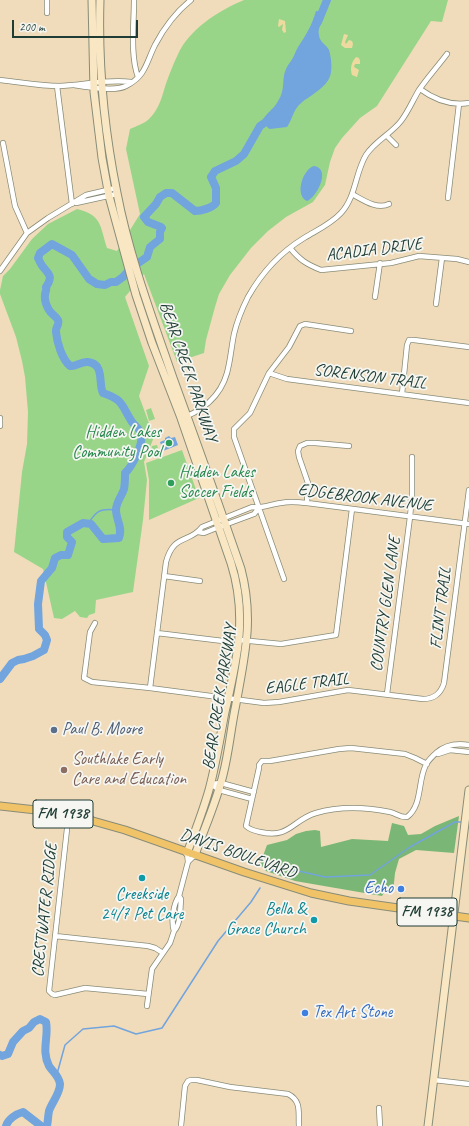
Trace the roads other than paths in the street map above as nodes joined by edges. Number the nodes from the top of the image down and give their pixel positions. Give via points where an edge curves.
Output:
1 (48, 0) edge
2 (92, 0) edge
3 (100, 0) edge
4 (134, 0) edge
5 (191, 0) edge
6 (47, 13) dead end
7 (447, 54) dead end
8 (138, 77) junction
9 (0, 80) edge
10 (102, 85) junction
11 (57, 86) junction
12 (94, 86) junction
13 (420, 89) junction
14 (469, 103) edge
15 (459, 104) junction
16 (387, 136) junction
17 (3, 143) dead end
18 (396, 145) dead end
19 (116, 191) junction
20 (108, 193) junction
21 (352, 194) junction
22 (448, 198) dead end
23 (72, 204) junction
24 (389, 204) dead end
25 (27, 234) junction
26 (290, 248) junction
27 (442, 258) junction
28 (469, 262) edge
29 (380, 263) junction
30 (0, 271) edge
31 (375, 297) dead end
32 (436, 304) dead end
33 (351, 331) dead end
34 (469, 347) edge
35 (268, 373) junction
36 (402, 394) junction
37 (469, 403) edge
38 (184, 417) junction
39 (0, 418) edge
40 (0, 426) edge
41 (349, 446) dead end
42 (412, 457) dead end
43 (469, 490) edge
44 (307, 503) junction
45 (259, 508) junction
46 (352, 509) junction
47 (410, 517) junction
48 (221, 522) junction
49 (467, 524) edge
50 (164, 576) junction
51 (284, 579) dead end
52 (200, 581) dead end
53 (95, 623) dead end
54 (157, 632) junction
55 (224, 641) dead end
56 (244, 641) junction
57 (150, 688) junction
58 (387, 694) junction
59 (438, 694) joint
60 (228, 699) junction
61 (236, 700) junction
62 (469, 744) edge
63 (469, 752) edge
64 (428, 762) junction
65 (211, 784) junction
66 (220, 787) junction
67 (469, 790) edge
68 (254, 792) junction
69 (252, 799) junction
70 (0, 806) edge
71 (67, 829) dead end
72 (187, 853) junction
73 (195, 856) junction
74 (188, 862) junction
75 (453, 916) junction
76 (469, 918) edge
77 (55, 936) junction
78 (163, 953) junction
79 (148, 994) junction
80 (147, 1006) dead end
81 (434, 1080) junction
82 (469, 1084) edge
83 (380, 1108) dead end
84 (181, 1126) edge
85 (299, 1126) edge
86 (380, 1126) edge
87 (428, 1126) edge

1 - 6 street
2 - 12 main road, BEAR CREEK PARKWAY
3 - 10 main road, BEAR CREEK PARKWAY
4 - 8 street via 134,58
5 - 8 street via 167,26 145,69
7 - 13 street
8 - 10 street via 131,82
9 - 11 street
10 - 12 street
10 - 19 main road, BEAR CREEK PARKWAY
11 - 12 street
11 - 23 street
12 - 20 main road, BEAR CREEK PARKWAY
13 - 15 street via 441,102
13 - 16 street via 402,120
14 - 15 street
15 - 22 street
16 - 18 street
16 - 21 street via 367,154
17 - 25 street via 15,206
19 - 20 street
19 - 38 main road, BEAR CREEK PARKWAY via 142,285
20 - 23 street via 86,195
20 - 38 main road, BEAR CREEK PARKWAY via 152,343
21 - 24 street via 378,206
21 - 26 street via 348,204 333,220
23 - 25 street
25 - 30 street
26 - 29 street, ACADIA DRIVE via 299,259 321,270
26 - 38 street via 266,271 245,304 234,334 227,374 218,392 207,405
27 - 28 street, ACADIA DRIVE
27 - 29 street, ACADIA DRIVE via 419,256
27 - 32 street
29 - 31 street
33 - 35 street via 303,324
34 - 36 street via 409,340
35 - 36 street, SORENSON TRAIL via 287,379
35 - 45 street via 250,413 234,429 233,434
36 - 37 street, SORENSON TRAIL
38 - 48 main road, BEAR CREEK PARKWAY
39 - 40 street
41 - 44 street via 307,443 300,446 299,457 308,483
42 - 47 street, COUNTRY GLEN LANE
43 - 49 street, FLINT TRAIL
44 - 45 street, EDGEBROOK AVENUE via 284,502
44 - 46 street, EDGEBROOK AVENUE
45 - 48 street, EDGEBROOK AVENUE via 252,507
45 - 51 street
46 - 47 street, EDGEBROOK AVENUE
46 - 56 street via 336,635 285,643
47 - 49 street, EDGEBROOK AVENUE
47 - 58 street, COUNTRY GLEN LANE
48 - 50 street, EDGEBROOK AVENUE via 204,533 198,532 176,543 169,551
48 - 56 main road, BEAR CREEK PARKWAY via 241,569 246,588 248,620
49 - 59 street, FLINT TRAIL via 444,683
50 - 52 street
50 - 54 street, EDGEBROOK AVENUE
53 - 57 street, EAGLE TRAIL via 90,632 84,678 92,682
54 - 55 street
54 - 57 street, EDGEBROOK AVENUE
56 - 60 main road, BEAR CREEK PARKWAY
56 - 61 main road, BEAR CREEK PARKWAY via 244,662
57 - 60 street, EAGLE TRAIL
58 - 59 street, EAGLE TRAIL via 426,699
58 - 61 street, EAGLE TRAIL via 348,690 271,703
60 - 61 street, EAGLE TRAIL
60 - 65 main road, BEAR CREEK PARKWAY
61 - 66 main road, BEAR CREEK PARKWAY
62 - 64 street via 454,744 439,750
63 - 64 street via 444,751
64 - 68 street via 405,754 356,748 262,761 259,764
64 - 69 street via 423,771 416,801 407,817 391,812 350,807 314,814 280,833 266,833 248,829 246,826
65 - 66 street
65 - 72 main road, BEAR CREEK PARKWAY
66 - 68 street
66 - 69 street
66 - 73 main road, BEAR CREEK PARKWAY
67 - 75 main road
68 - 69 street
70 - 72 main road, DAVIS BOULEVARD / FM 1938 via 54,812 93,821
71 - 77 street, CRESTWATER RIDGE
72 - 73 main road, DAVIS BOULEVARD / FM 1938
72 - 74 street, BEAR CREEK PARKWAY
73 - 74 street
73 - 75 main road, DAVIS BOULEVARD / FM 1938 via 311,893
74 - 78 street, BEAR CREEK PARKWAY via 176,900 172,940
75 - 76 main road, DAVIS BOULEVARD / FM 1938
75 - 81 main road
77 - 78 street via 148,946
77 - 79 street, CRESTWATER RIDGE via 50,993 55,995 91,988
78 - 79 street, BEAR CREEK PARKWAY via 152,970
79 - 80 street, BEAR CREEK PARKWAY
81 - 82 street
81 - 87 main road
83 - 86 street
84 - 85 street via 185,1086 191,1080 230,1088 288,1094 298,1102

